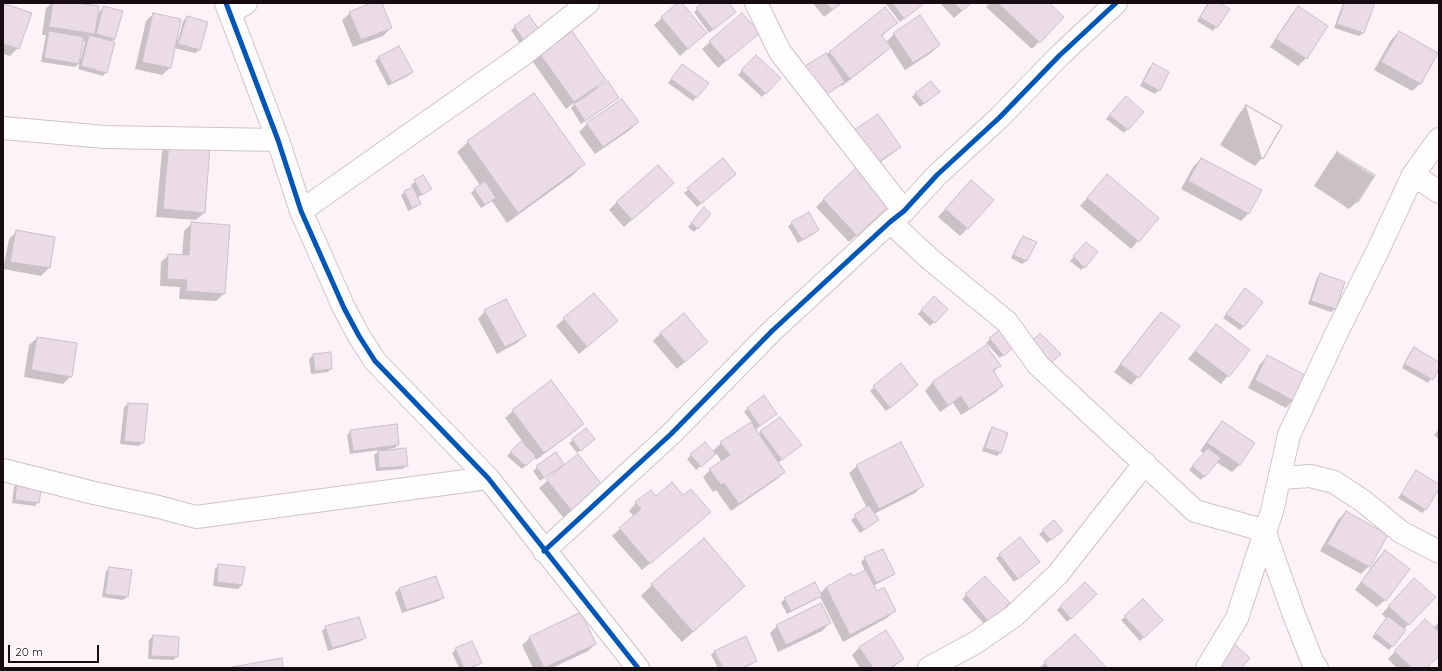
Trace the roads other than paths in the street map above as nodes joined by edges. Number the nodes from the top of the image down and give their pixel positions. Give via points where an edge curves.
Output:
1 (588, 3) edge
2 (756, 3) edge
3 (1116, 3) edge
4 (234, 6) edge
5 (3, 128) edge
6 (1439, 139) edge
7 (278, 140) junction
8 (1413, 175) junction
9 (1439, 192) edge
10 (301, 211) junction
11 (897, 217) junction
12 (1145, 463) junction
13 (3, 470) edge
14 (488, 478) junction
15 (1280, 478) junction
16 (1265, 532) junction
17 (544, 551) junction
18 (1439, 552) edge
19 (638, 668) edge
20 (929, 668) edge
21 (1207, 668) edge
22 (1317, 668) edge

1 - 10 street via 524,54
2 - 11 street via 780,52
3 - 11 street via 937,175
4 - 7 street
5 - 7 street via 105,137
6 - 8 street
7 - 10 street
8 - 9 street
8 - 15 street via 1289,435
10 - 14 street via 344,308 375,361
11 - 12 street via 931,260 1007,322 1038,365
11 - 17 street via 772,331 671,434
12 - 16 street via 1195,511
12 - 20 street via 1058,574 1014,616 975,643
13 - 14 street via 196,517
14 - 17 street
15 - 16 street
15 - 18 street via 1310,476 1334,482 1363,501 1401,532
16 - 21 street via 1237,618
16 - 22 street via 1294,615
17 - 19 street

